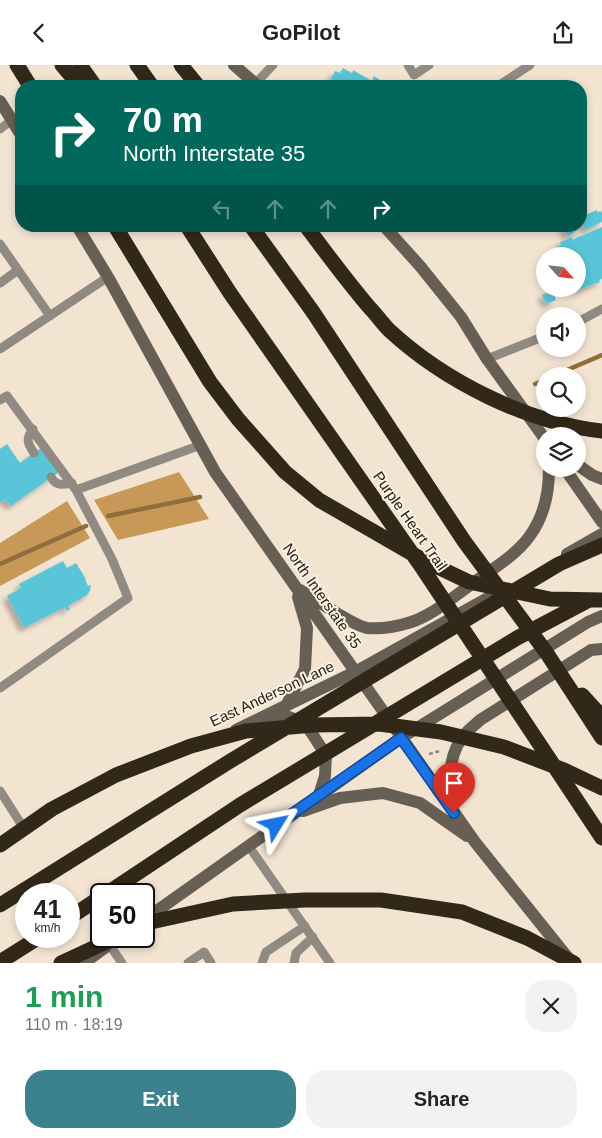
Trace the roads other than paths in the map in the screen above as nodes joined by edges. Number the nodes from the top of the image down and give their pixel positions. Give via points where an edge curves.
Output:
1 (17, 65) edge
2 (62, 65) edge
3 (80, 65) edge
4 (137, 65) edge
5 (181, 65) edge
6 (234, 65) edge
7 (273, 65) edge
8 (408, 65) edge
9 (429, 65) edge
10 (530, 65) edge
11 (26, 80) edge
12 (75, 80) edge
13 (90, 80) edge
14 (148, 80) edge
15 (193, 80) edge
16 (250, 80) edge
17 (260, 80) edge
18 (507, 80) edge
19 (0, 95) edge
20 (0, 101) edge
21 (12, 120) junction
22 (15, 125) edge
23 (0, 129) edge
24 (81, 232) edge
25 (119, 232) edge
26 (190, 232) edge
27 (256, 232) edge
28 (311, 232) edge
29 (389, 232) edge
30 (0, 244) edge
31 (18, 270) junction
32 (108, 277) junction
33 (0, 283) edge
34 (602, 309) edge
35 (50, 316) junction
36 (586, 318) edge
37 (536, 340) edge
38 (0, 349) edge
39 (487, 359) junction
40 (0, 400) edge
41 (536, 427) edge
42 (33, 429) junction
43 (602, 431) edge
44 (200, 445) junction
45 (34, 453) dead end
46 (586, 471) edge
47 (51, 477) dead end
48 (549, 477) edge
49 (571, 477) edge
50 (602, 479) edge
51 (74, 487) junction
52 (602, 522) edge
53 (602, 534) edge
54 (602, 545) edge
55 (296, 588) junction
56 (602, 594) edge
57 (602, 600) edge
58 (602, 617) edge
59 (602, 649) edge
60 (355, 672) junction
61 (0, 688) edge
62 (580, 698) junction
63 (287, 704) junction
64 (602, 717) edge
65 (255, 722) junction
66 (401, 738) junction
67 (602, 738) edge
68 (602, 788) edge
69 (0, 791) edge
70 (319, 795) junction
71 (454, 813) junction
72 (289, 816) junction
73 (24, 827) junction
74 (0, 837) edge
75 (602, 838) edge
76 (475, 842) junction
77 (0, 845) edge
78 (248, 845) junction
79 (123, 883) edge
80 (0, 905) edge
81 (155, 912) edge
82 (155, 921) edge
83 (305, 926) junction
84 (313, 937) junction
85 (23, 948) edge
86 (95, 948) edge
87 (104, 948) edge
88 (118, 948) edge
89 (5, 960) edge
90 (61, 963) edge
91 (84, 963) edge
92 (122, 963) edge
93 (188, 963) edge
94 (211, 963) edge
95 (262, 963) edge
96 (294, 963) edge
97 (330, 963) edge
98 (573, 963) edge

1 - 11 highway
2 - 12 highway
3 - 13 highway
4 - 14 highway
5 - 15 highway
6 - 16 main road
7 - 17 lane
8 - 9 lane via 414,75
10 - 18 lane
19 - 21 main road
20 - 21 main road
21 - 22 main road
21 - 23 lane
24 - 32 main road, North Interstate 35
25 - 57 highway via 210,382 266,452 319,499 423,560 469,582 550,599
26 - 75 highway, Purple Heart Trail
27 - 62 highway via 464,541
28 - 43 highway via 388,329 416,352 501,402 551,421
29 - 39 main road via 461,317
30 - 31 lane
31 - 33 lane
31 - 35 lane
32 - 35 lane
32 - 44 main road, North Interstate 35
34 - 36 lane
35 - 38 lane
37 - 39 lane
39 - 41 main road
40 - 42 lane via 7,396
42 - 45 lane via 28,435 28,444
42 - 51 lane
44 - 51 lane
44 - 55 main road, North Interstate 35
46 - 50 main road
47 - 51 lane via 54,482
48 - 55 main road via 548,496 541,515 529,537 513,554 434,611 409,623 386,628 365,627
49 - 52 main road
51 - 61 lane via 112,559 128,598
53 - 60 main road, East Anderson Lane
54 - 80 highway via 559,565 232,760
55 - 60 main road, North Interstate 35
55 - 63 main road via 307,629 305,669
56 - 79 highway via 483,658 240,805
58 - 66 main road via 588,622
59 - 71 main road via 591,650 480,720 464,734 453,757 449,791
60 - 63 main road, East Anderson Lane
60 - 66 main road, North Interstate 35
62 - 64 highway
62 - 67 highway
63 - 65 main road, East Anderson Lane
65 - 70 main road via 286,716 305,723 326,755 325,776
65 - 73 main road, East Anderson Lane via 112,783
66 - 70 main road
66 - 71 main road, North Interstate 35
68 - 77 highway via 504,747 441,732 379,724 246,731 191,746 116,775 52,809
69 - 73 lane
70 - 72 main road
71 - 76 main road, North Interstate 35
72 - 76 main road via 340,798 383,793 420,803
72 - 78 main road
73 - 74 main road, East Anderson Lane
76 - 98 main road, North Interstate 35
78 - 81 main road
78 - 83 lane
82 - 98 highway via 233,904 381,899 462,911 527,938
83 - 84 lane
83 - 95 lane via 266,952
84 - 96 lane via 296,953
84 - 97 lane
85 - 89 highway
86 - 90 highway
87 - 91 main road
88 - 92 lane
93 - 94 lane via 204,952

